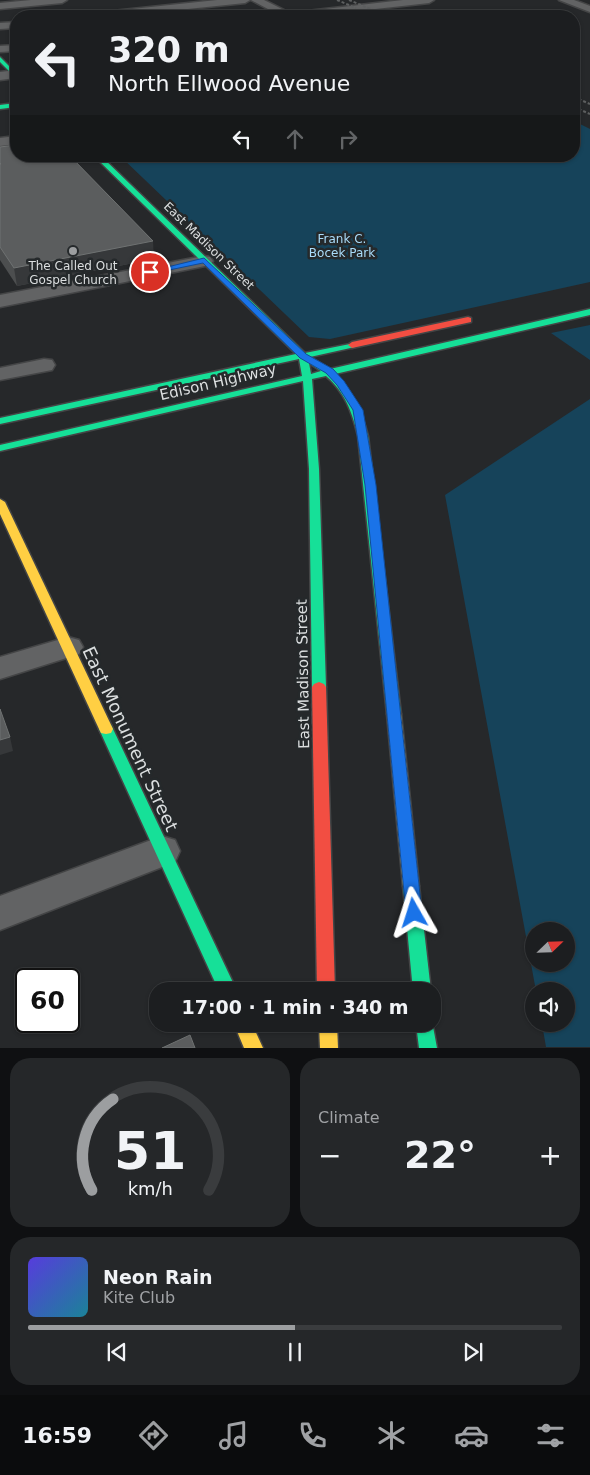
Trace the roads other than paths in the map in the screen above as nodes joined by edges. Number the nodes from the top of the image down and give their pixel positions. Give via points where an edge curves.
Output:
1 (62, 0) edge
2 (116, 0) edge
3 (245, 0) edge
4 (256, 0) edge
5 (429, 0) edge
6 (564, 0) edge
7 (0, 6) edge
8 (590, 9) edge
9 (132, 10) edge
10 (169, 10) edge
11 (277, 10) edge
12 (342, 10) edge
13 (0, 59) edge
14 (10, 68) edge
15 (103, 162) edge
16 (204, 261) junction
17 (0, 301) edge
18 (590, 312) edge
19 (484, 317) dead end
20 (303, 356) junction
21 (44, 365) dead end
22 (329, 371) junction
23 (0, 374) edge
24 (306, 376) junction
25 (0, 421) edge
26 (0, 448) edge
27 (1, 508) edge
28 (68, 647) junction
29 (0, 668) edge
30 (162, 851) junction
31 (0, 913) edge
32 (224, 982) edge
33 (326, 982) edge
34 (421, 982) edge
35 (247, 1032) edge
36 (328, 1032) edge
37 (426, 1032) edge
38 (254, 1048) edge
39 (329, 1048) edge
40 (428, 1048) edge

1 - 7 street
2 - 9 street
3 - 10 street
4 - 11 street
5 - 12 street
6 - 8 street
13 - 14 main road
15 - 16 main road, East Madison Street
16 - 17 street
16 - 20 main road, East Madison Street
18 - 22 main road, Edison Highway
19 - 20 main road, Edison Highway
20 - 22 main road, East Madison Street
20 - 24 main road, East Madison Street
20 - 25 main road, Edison Highway
21 - 23 street
22 - 24 main road, Edison Highway
22 - 34 main road, East Madison Street via 350,396 362,426
24 - 26 main road, Edison Highway
24 - 33 main road, East Madison Street via 314,469
27 - 28 main road, East Monument Street
28 - 29 street
28 - 30 main road, East Monument Street
30 - 31 street
30 - 32 main road, East Monument Street
35 - 38 main road
36 - 39 main road
37 - 40 main road

